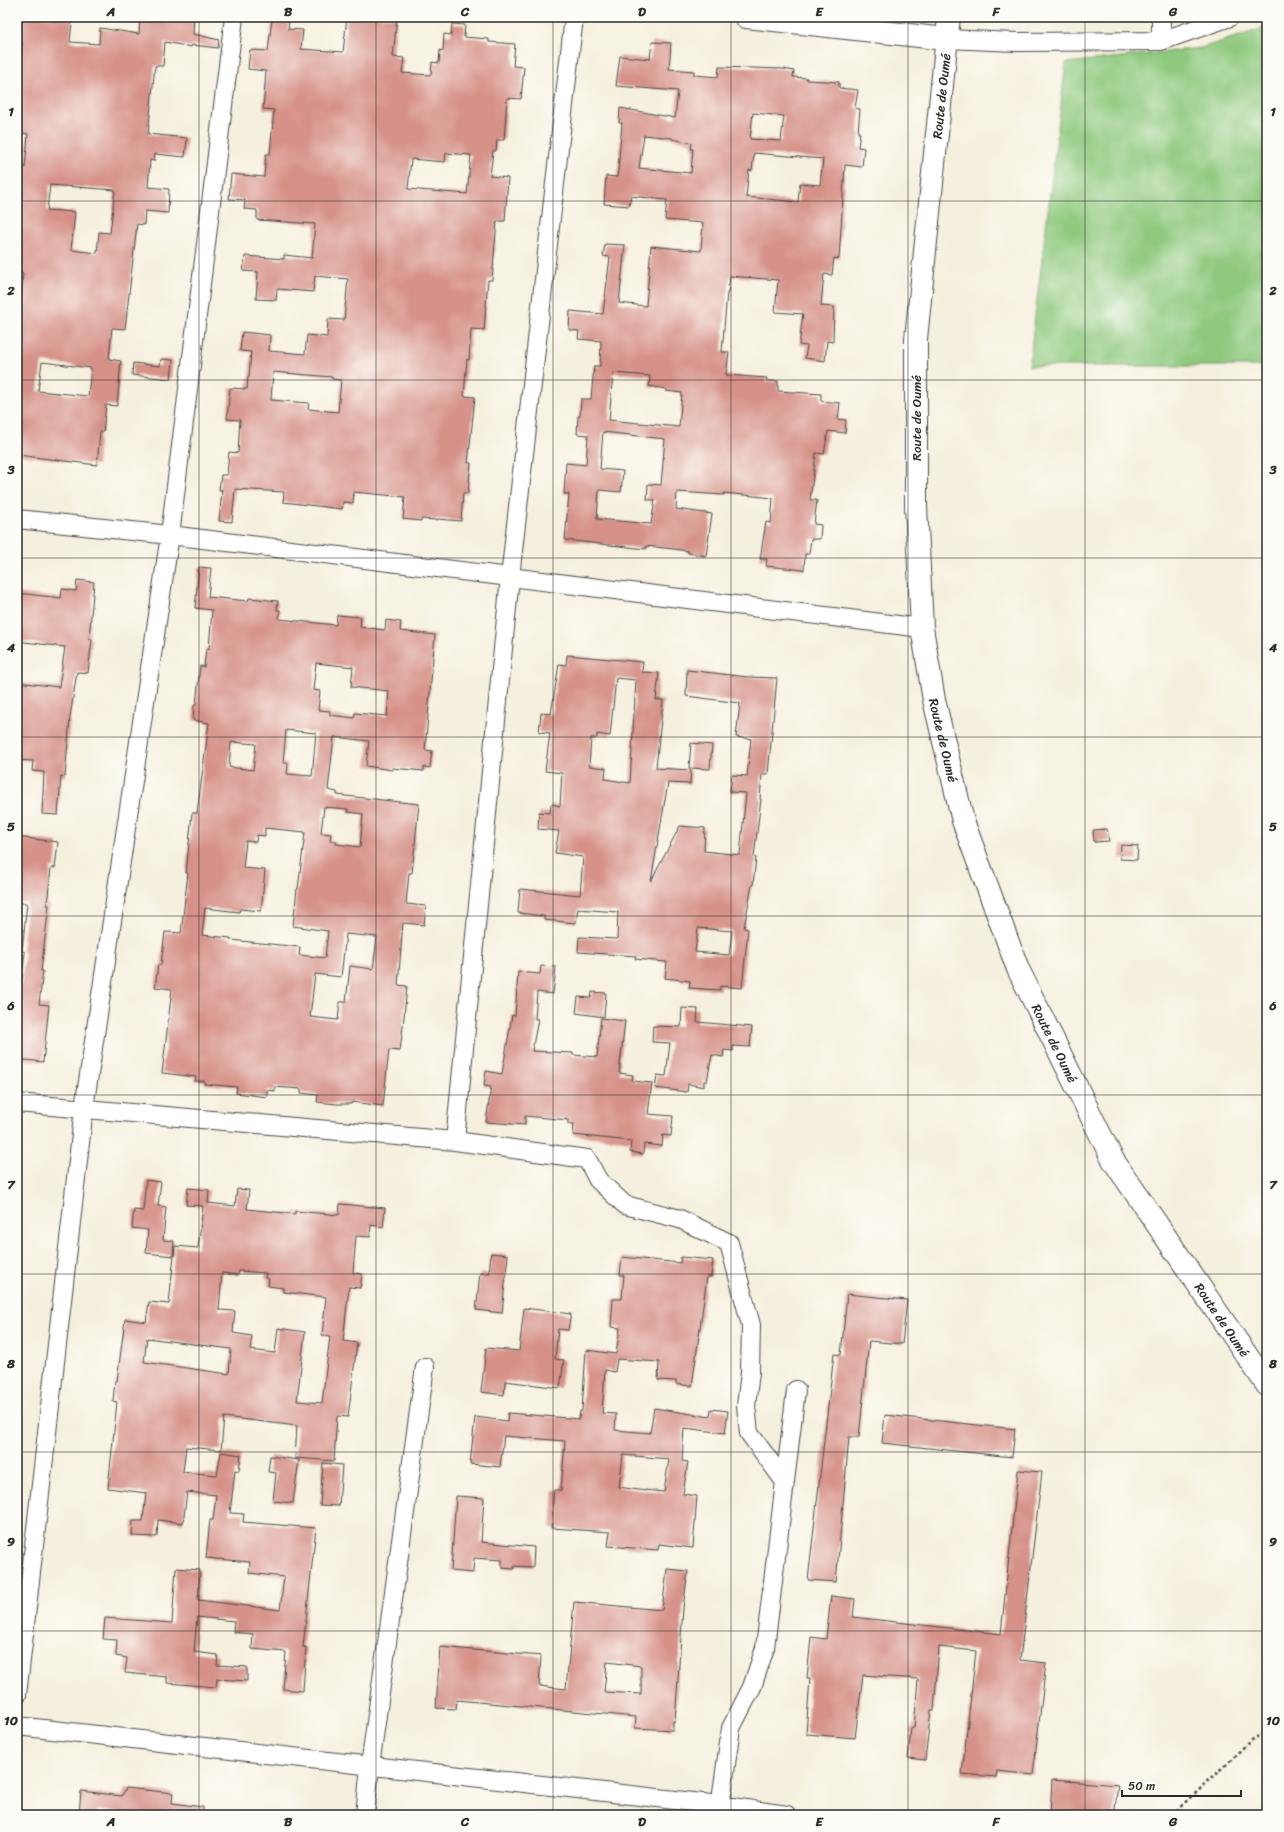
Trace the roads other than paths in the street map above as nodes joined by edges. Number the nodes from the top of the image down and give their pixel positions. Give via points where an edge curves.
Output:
1 (234, 17) edge
2 (574, 17) edge
3 (746, 17) edge
4 (949, 17) edge
5 (1161, 17) edge
6 (1230, 17) edge
7 (946, 39) junction
8 (1161, 41) junction
9 (17, 519) edge
10 (170, 535) junction
11 (510, 577) junction
12 (922, 628) junction
13 (17, 1103) edge
14 (84, 1108) junction
15 (455, 1142) junction
16 (425, 1367) dead end
17 (1267, 1385) edge
18 (796, 1390) dead end
19 (785, 1482) junction
20 (17, 1695) edge
21 (17, 1726) edge
22 (370, 1766) junction
23 (719, 1810) edge
24 (365, 1815) edge
25 (787, 1815) edge

1 - 10 street
2 - 11 street
3 - 7 main road
4 - 7 main road, Route de Oumé
5 - 8 street
6 - 8 street
7 - 8 street via 1016,42
7 - 12 main road, Route de Oumé via 916,339 916,506
9 - 10 street
10 - 11 street
10 - 14 street
11 - 12 street
11 - 15 street
12 - 17 main road, Route de Oumé via 934,700 963,821 1018,969 1113,1160
13 - 14 street
14 - 15 street
14 - 20 street
15 - 19 street via 587,1159 598,1180 625,1205 680,1219 729,1243 751,1325 746,1406 749,1433
16 - 22 street
18 - 19 street
19 - 23 street via 765,1648 752,1687 731,1728
21 - 22 street
22 - 23 street
22 - 24 street
23 - 25 street

